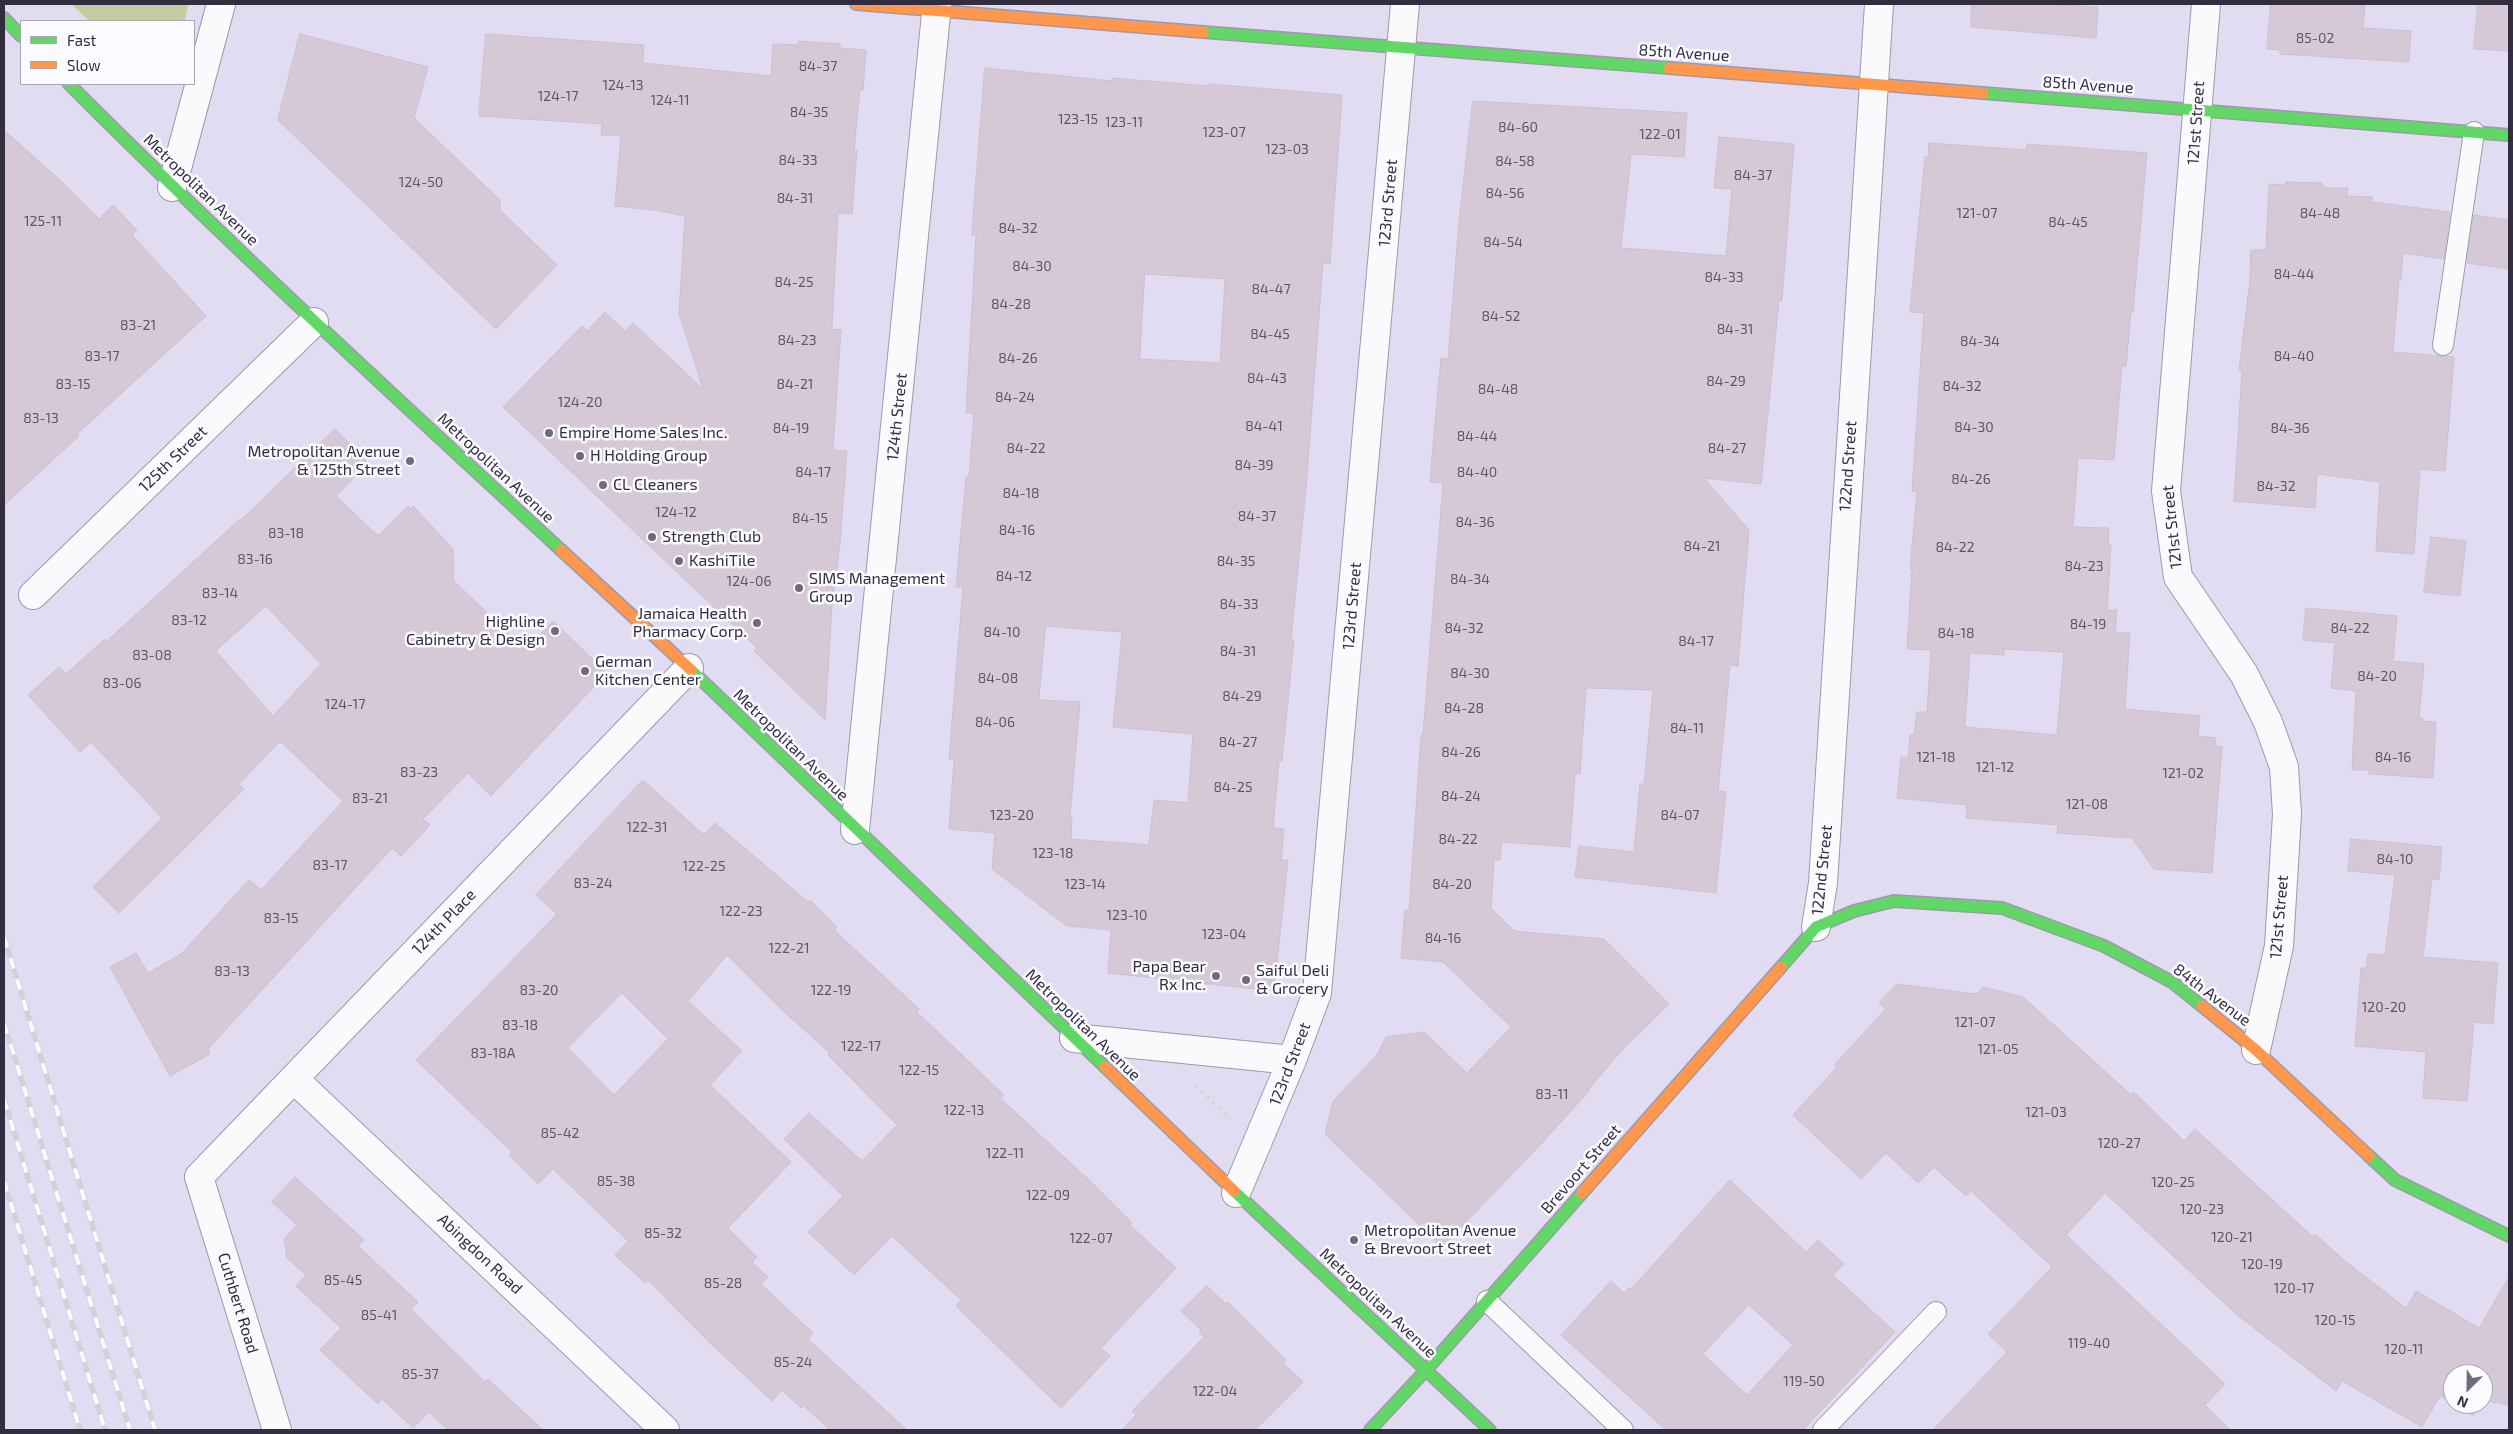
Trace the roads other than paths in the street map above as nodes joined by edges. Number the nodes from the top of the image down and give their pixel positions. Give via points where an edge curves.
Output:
1 (221, 4) edge
2 (856, 4) edge
3 (1405, 4) edge
4 (1879, 4) edge
5 (2206, 4) edge
6 (937, 7) edge
7 (4, 18) edge
8 (20, 35) edge
9 (1402, 47) junction
10 (1872, 84) junction
11 (70, 85) edge
12 (2196, 110) junction
13 (2474, 132) junction
14 (2509, 134) edge
15 (172, 187) junction
16 (314, 322) junction
17 (2443, 345) dead end
18 (33, 595) dead end
19 (689, 668) junction
20 (855, 830) junction
21 (1816, 927) junction
22 (1074, 1038) junction
23 (2256, 1050) junction
24 (1292, 1060) junction
25 (294, 1078) junction
26 (200, 1177) joint
27 (1236, 1193) junction
28 (2509, 1236) edge
29 (1487, 1301) junction
30 (1936, 1312) dead end
31 (1426, 1370) junction
32 (277, 1430) edge
33 (665, 1430) edge
34 (1370, 1430) edge
35 (1490, 1430) edge
36 (1624, 1430) edge
37 (1824, 1430) edge

1 - 15 street
2 - 6 street, 85th Avenue
3 - 9 street, 123rd Street
4 - 10 street, 122nd Street
5 - 12 street, 121st Street
6 - 9 street, 85th Avenue
6 - 20 street, 124th Street
7 - 8 street
9 - 10 street, 85th Avenue
9 - 24 street, 123rd Street via 1318,993
10 - 12 street, 85th Avenue
10 - 21 street, 122nd Street via 1823,883
11 - 15 street, Metropolitan Avenue
12 - 13 street, 85th Avenue
12 - 23 street, 121st Street via 2166,491 2178,578 2244,674 2268,722 2284,766 2287,814 2279,946
13 - 14 street, 85th Avenue
13 - 17 lane
15 - 16 street, Metropolitan Avenue
16 - 18 street, 125th Street
16 - 19 street, Metropolitan Avenue
19 - 20 street, Metropolitan Avenue
19 - 25 street, 124th Place
20 - 22 street, Metropolitan Avenue
21 - 23 street, 84th Avenue via 1854,911 1894,901 2002,908 2104,946 2172,982
21 - 29 street, Brevoort Street
22 - 24 street
22 - 27 street, Metropolitan Avenue
23 - 28 street, 84th Avenue via 2395,1180
24 - 27 street, 123rd Street
25 - 26 street, 124th Place
25 - 33 street, Abingdon Road
26 - 32 street, Cuthbert Road
27 - 31 street, Metropolitan Avenue
29 - 31 street, Brevoort Street
29 - 36 lane
30 - 37 lane
31 - 34 street, Brevoort Street
31 - 35 street, Metropolitan Avenue

